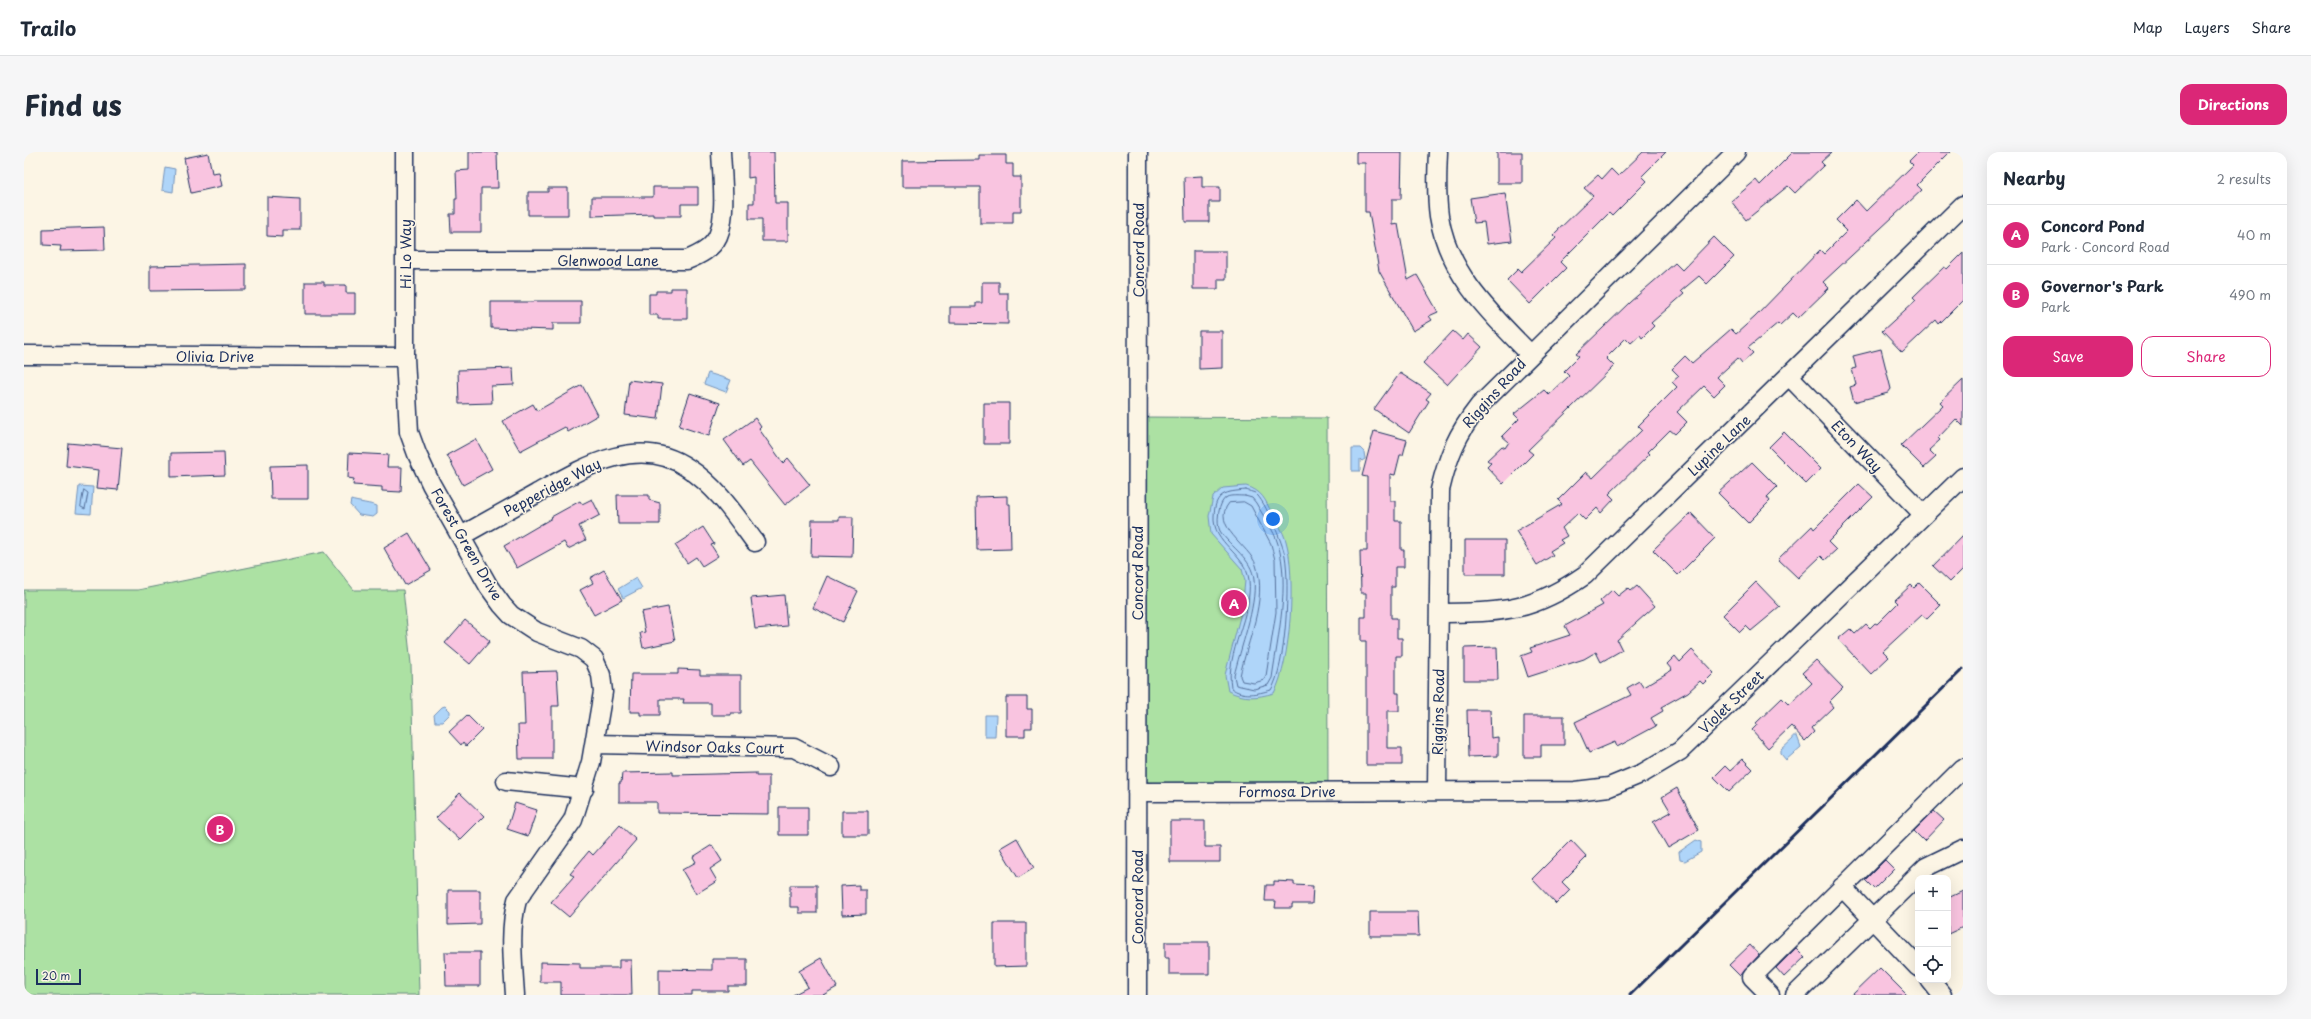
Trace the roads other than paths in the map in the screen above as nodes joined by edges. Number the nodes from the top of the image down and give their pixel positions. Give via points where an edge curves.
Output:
1 (405, 152) edge
2 (721, 152) edge
3 (1138, 152) edge
4 (1438, 152) edge
5 (1736, 152) edge
6 (1963, 205) edge
7 (405, 260) junction
8 (1530, 354) junction
9 (24, 355) edge
10 (405, 357) junction
11 (1789, 376) junction
12 (1963, 477) edge
13 (1924, 515) junction
14 (461, 536) junction
15 (755, 542) dead end
16 (1439, 613) junction
17 (594, 744) junction
18 (831, 767) dead end
19 (1963, 768) edge
20 (506, 781) dead end
21 (584, 789) junction
22 (1437, 790) junction
23 (1137, 792) junction
24 (1963, 849) edge
25 (1842, 887) junction
26 (1872, 919) junction
27 (1915, 964) edge
28 (1932, 983) edge
29 (514, 995) edge
30 (1137, 995) edge
31 (1770, 995) edge
32 (1795, 995) edge
33 (1942, 995) edge

1 - 7 street, Hi Lo Way
2 - 7 street, Glenwood Lane via 722,203 718,236 701,254 687,260
3 - 23 street, Concord Road
4 - 8 street via 1439,217 1453,262 1476,297
5 - 8 street, Riggins Road
6 - 11 street, Lupine Lane
7 - 10 street, Hi Lo Way
8 - 16 street, Riggins Road via 1478,406 1454,443 1440,490
9 - 10 street, Olivia Drive
10 - 14 street, Forest Green Drive via 409,432 431,484
11 - 13 street, Eton Way
11 - 16 street, Lupine Lane via 1599,562 1560,592 1518,608 1494,612
12 - 13 street, Violet Street
13 - 22 street, Violet Street via 1680,751 1643,773 1609,787 1575,791
14 - 15 street, Pepperidge Way via 583,468 626,454 651,454 677,462 705,480 719,494
14 - 17 street, Forest Green Drive via 489,587 511,615 537,632 581,649 594,659 601,675 603,692
16 - 22 street, Riggins Road
17 - 18 street, Windsor Oaks Court via 794,748
17 - 21 street, Forest Green Drive
19 - 25 street
20 - 21 street
21 - 29 street, Forest Green Drive via 573,820 517,900 512,932
22 - 23 street, Formosa Drive
23 - 30 street, Concord Road
24 - 26 street via 1926,867
25 - 26 street
25 - 31 street via 1752,976
26 - 27 street
26 - 32 street
28 - 33 street

